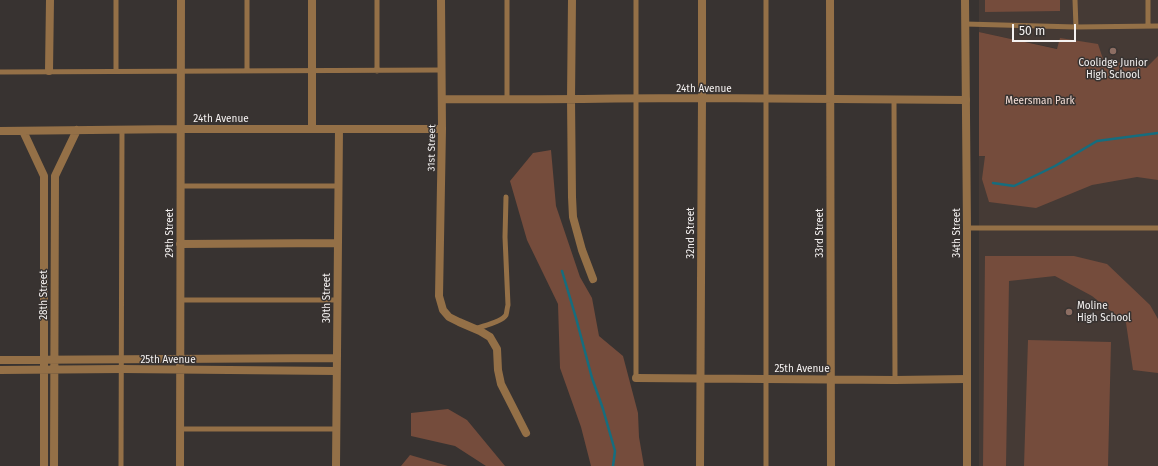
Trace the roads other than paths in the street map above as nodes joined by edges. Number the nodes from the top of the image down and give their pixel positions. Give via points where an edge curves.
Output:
1 (50, 0) edge
2 (116, 0) edge
3 (181, 0) edge
4 (247, 0) edge
5 (312, 0) edge
6 (377, 0) edge
7 (442, 0) edge
8 (506, 0) edge
9 (572, 0) edge
10 (636, 0) edge
11 (702, 0) edge
12 (766, 0) edge
13 (830, 0) edge
14 (965, 0) edge
15 (1075, 0) edge
16 (1148, 0) edge
17 (965, 24) junction
18 (1148, 26) junction
19 (1158, 26) edge
20 (1076, 27) junction
21 (116, 70) junction
22 (247, 70) junction
23 (377, 70) junction
24 (442, 70) junction
25 (49, 71) junction
26 (181, 71) junction
27 (312, 71) junction
28 (0, 72) edge
29 (702, 98) junction
30 (442, 99) junction
31 (571, 99) junction
32 (636, 99) junction
33 (766, 99) junction
34 (830, 99) junction
35 (507, 100) junction
36 (894, 100) junction
37 (966, 100) junction
38 (122, 129) junction
39 (180, 129) junction
40 (312, 129) junction
41 (339, 129) junction
42 (442, 129) junction
43 (77, 130) junction
44 (0, 131) edge
45 (23, 131) junction
46 (44, 176) junction
47 (55, 176) junction
48 (180, 186) junction
49 (338, 186) junction
50 (506, 197) dead end
51 (967, 228) junction
52 (1158, 228) edge
53 (337, 243) junction
54 (180, 244) junction
55 (593, 279) dead end
56 (180, 300) junction
57 (337, 300) junction
58 (475, 329) junction
59 (180, 358) junction
60 (336, 358) junction
61 (122, 359) junction
62 (0, 360) edge
63 (45, 360) junction
64 (54, 360) junction
65 (122, 369) junction
66 (0, 370) edge
67 (45, 370) junction
68 (54, 370) junction
69 (180, 370) junction
70 (336, 371) junction
71 (636, 378) joint
72 (701, 378) junction
73 (766, 378) junction
74 (830, 379) junction
75 (967, 379) junction
76 (895, 380) junction
77 (180, 429) junction
78 (336, 429) junction
79 (526, 433) dead end
80 (44, 466) edge
81 (54, 466) edge
82 (121, 466) edge
83 (180, 466) edge
84 (336, 466) edge
85 (700, 466) edge
86 (766, 466) edge
87 (831, 466) edge
88 (967, 466) edge

1 - 25 street
2 - 21 lane
3 - 26 street, 29th Street
4 - 22 lane
5 - 27 street
6 - 23 lane
7 - 24 street, 31st Street
8 - 35 lane
9 - 31 street
10 - 32 lane
11 - 29 street, 32nd Street
12 - 33 lane
13 - 34 street, 33rd Street
14 - 17 street, 34th Street
15 - 20 lane
16 - 18 lane
17 - 20 lane
17 - 37 street, 34th Street
18 - 19 lane
18 - 20 lane
21 - 25 lane
21 - 26 lane
22 - 26 lane
22 - 27 lane
23 - 24 lane
23 - 27 lane
24 - 30 street, 31st Street
25 - 28 lane
26 - 39 street, 29th Street
27 - 40 street
29 - 32 street, 24th Avenue
29 - 33 street, 24th Avenue
29 - 72 street, 32nd Street
30 - 35 street, 24th Avenue
30 - 42 street, 31st Street
31 - 32 street, 24th Avenue
31 - 35 street, 24th Avenue
31 - 55 street via 573,217
32 - 71 lane
33 - 34 street, 24th Avenue
33 - 73 lane
34 - 36 street, 24th Avenue
34 - 74 street, 33rd Street
36 - 37 street, 24th Avenue
36 - 76 lane
37 - 51 street, 34th Street
38 - 39 street, 24th Avenue
38 - 43 street, 24th Avenue
38 - 61 lane
39 - 40 street, 24th Avenue
39 - 48 street, 29th Street
40 - 41 street, 24th Avenue
41 - 42 street, 24th Avenue
41 - 49 street, 30th Street
42 - 58 street, 31st Street via 439,296 443,310 449,317
43 - 45 street, 24th Avenue
43 - 47 street, 28th Street
44 - 45 street, 24th Avenue
45 - 46 street, 28th Street
46 - 47 lane
46 - 63 street, 28th Street
47 - 64 street, 28th Street
48 - 49 lane
48 - 54 street, 29th Street
49 - 53 street, 30th Street
50 - 58 lane via 506,315 496,322
51 - 52 lane
51 - 75 street, 34th Street
53 - 54 street
53 - 57 street, 30th Street
54 - 56 street, 29th Street
56 - 57 lane
56 - 59 street, 29th Street
57 - 60 street, 30th Street
58 - 79 street via 490,337 497,349 501,384
59 - 60 street, 25th Avenue
59 - 61 street, 25th Avenue
59 - 69 street, 29th Street
60 - 70 street, 30th Street
61 - 64 street, 25th Avenue
61 - 65 lane
62 - 63 street, 25th Avenue
63 - 64 street, 25th Avenue
63 - 67 street, 28th Street
64 - 68 street, 28th Street
65 - 68 street, 25th Avenue
65 - 69 street, 25th Avenue
65 - 82 lane
66 - 67 street, 25th Avenue
67 - 68 street, 25th Avenue
67 - 80 street, 28th Street
68 - 81 street, 28th Street
69 - 70 street, 25th Avenue
69 - 77 street, 29th Street
70 - 78 street, 30th Street
71 - 72 street, 25th Avenue
72 - 73 street, 25th Avenue
72 - 85 street, 32nd Street
73 - 74 street, 25th Avenue
73 - 86 lane
74 - 76 street, 25th Avenue
74 - 87 street, 33rd Street
75 - 76 street, 25th Avenue
75 - 88 street, 34th Street
77 - 78 lane
77 - 83 street, 29th Street
78 - 84 street, 30th Street

